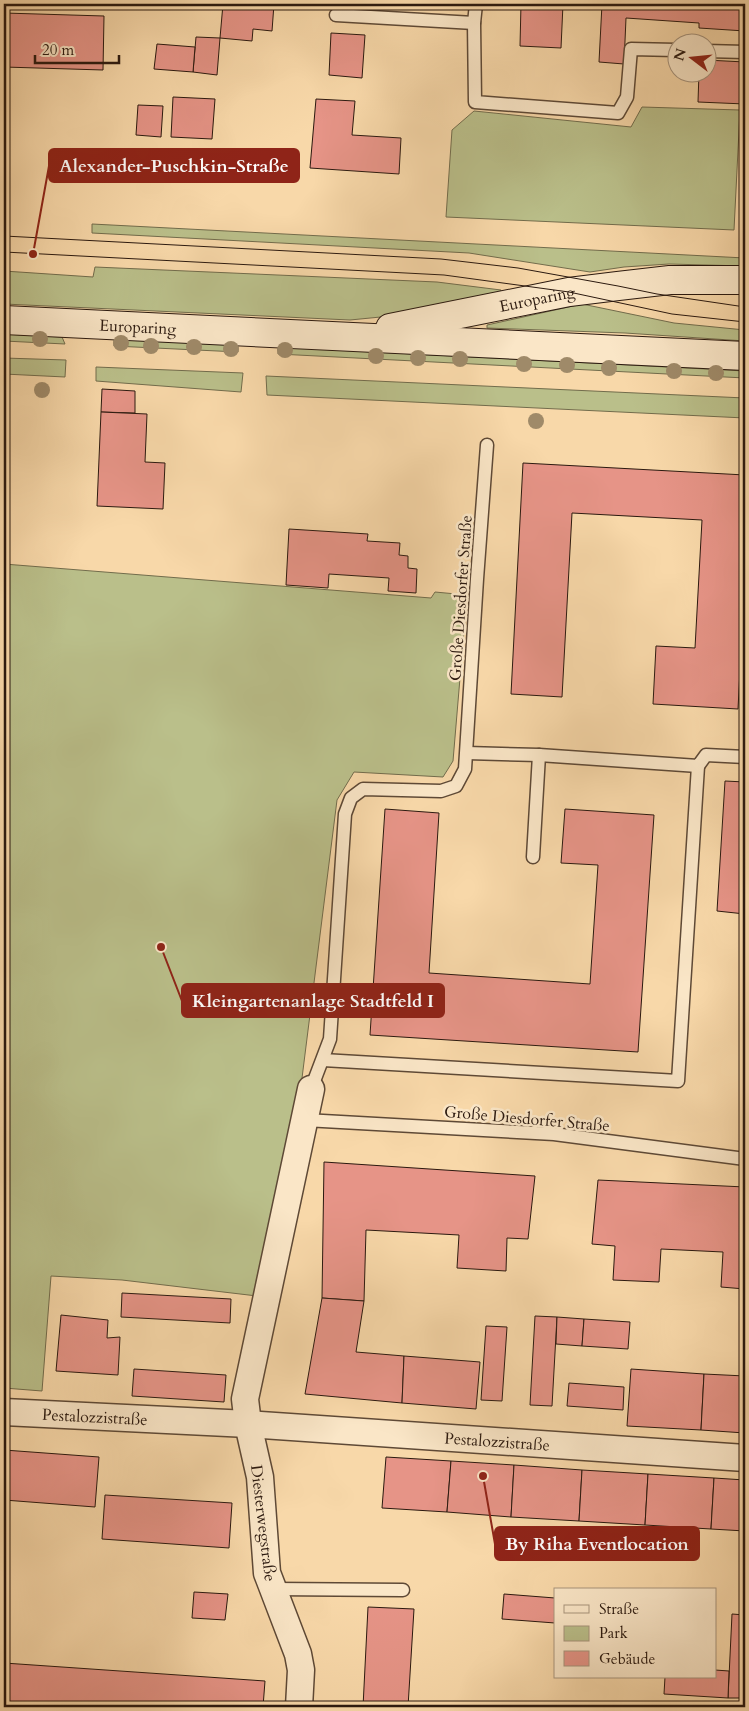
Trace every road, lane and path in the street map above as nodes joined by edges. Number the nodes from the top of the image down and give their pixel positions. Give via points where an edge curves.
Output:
1 (476, 4) edge
2 (336, 15) dead end
3 (474, 23) junction
4 (666, 50) edge
5 (716, 51) edge
6 (745, 52) edge
7 (745, 280) edge
8 (4, 320) edge
9 (332, 336) junction
10 (745, 356) edge
11 (487, 445) dead end
12 (467, 753) junction
13 (539, 755) junction
14 (745, 757) edge
15 (698, 766) junction
16 (533, 857) dead end
17 (322, 1060) junction
18 (311, 1089) joint
19 (305, 1120) junction
20 (745, 1159) edge
21 (4, 1412) edge
22 (248, 1424) junction
23 (745, 1458) edge
24 (272, 1589) junction
25 (403, 1590) dead end
26 (299, 1707) edge

1 - 3 lane
2 - 3 lane
3 - 4 lane via 476,102 618,113 627,97 631,49
5 - 6 lane
7 - 9 main road, Europaring via 677,280 569,292 396,327
8 - 9 main road, Europaring
9 - 10 main road, Europaring
11 - 12 lane, Große Diesdorfer Straße
12 - 13 lane
12 - 17 lane, Große Diesdorfer Straße via 465,769 456,786 441,791 363,789 351,798 345,814 330,1039
13 - 15 lane
13 - 16 lane
14 - 15 lane via 706,754
15 - 17 lane via 678,1081
17 - 18 lane, Große Diesdorfer Straße
18 - 19 street
19 - 20 lane, Große Diesdorfer Straße via 554,1134
19 - 22 street via 246,1390
21 - 22 street, Pestalozzistraße
22 - 23 street, Pestalozzistraße
22 - 24 street, Diesterwegstraße via 260,1477 267,1573
24 - 25 lane
24 - 26 street, Diesterwegstraße via 298,1654 301,1670

